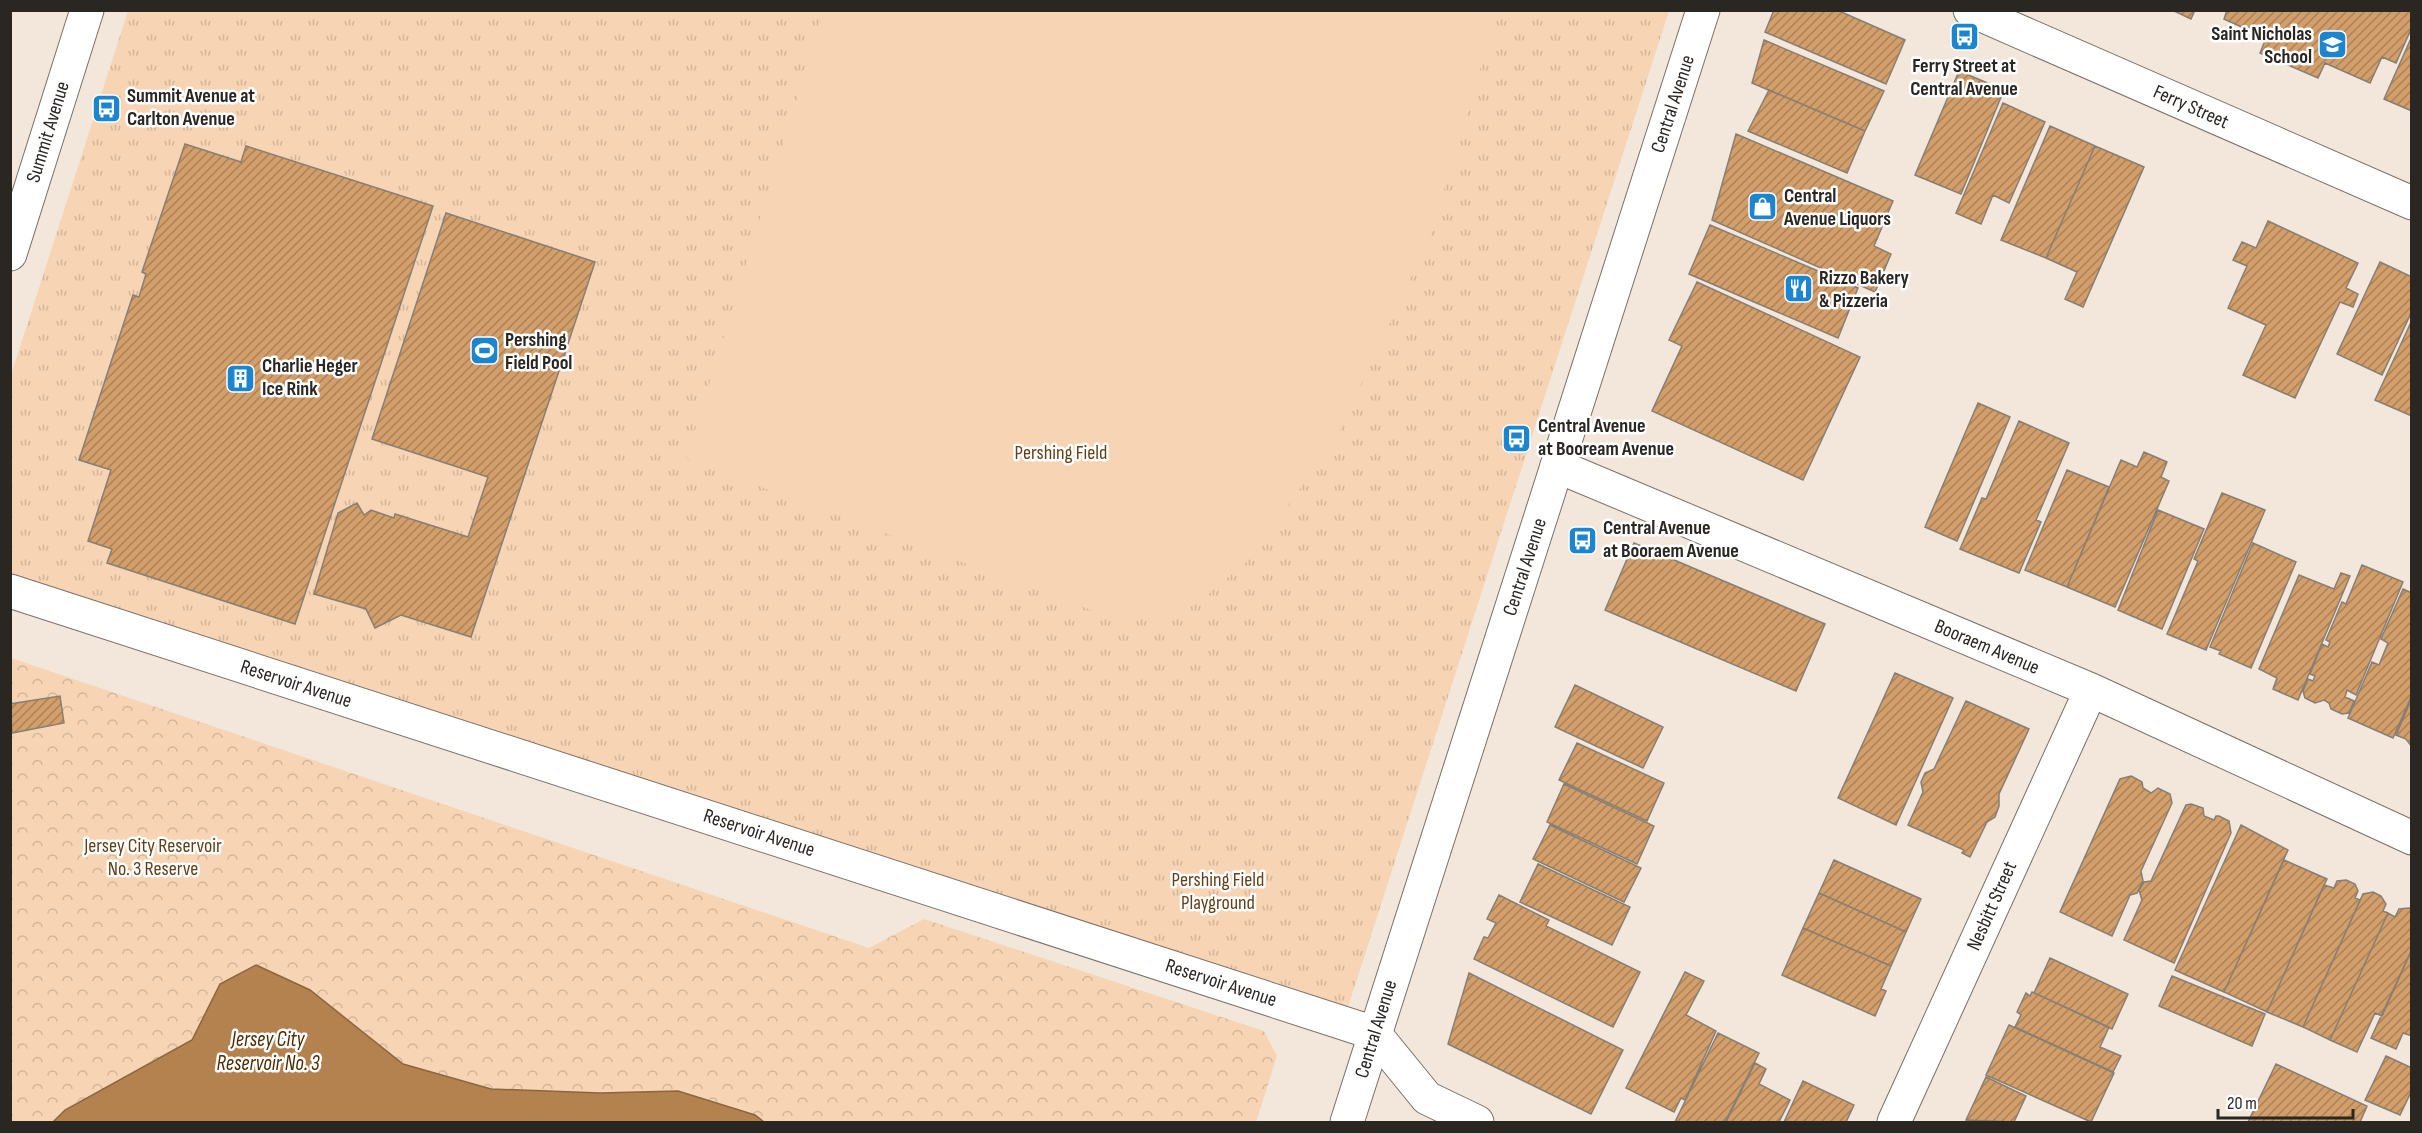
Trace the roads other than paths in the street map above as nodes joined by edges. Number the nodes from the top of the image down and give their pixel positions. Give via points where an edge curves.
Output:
1 (87, 10) edge
2 (1702, 10) edge
3 (1970, 10) edge
4 (2412, 203) edge
5 (10, 254) edge
6 (1557, 466) junction
7 (10, 591) edge
8 (2091, 690) junction
9 (2412, 838) edge
10 (1374, 1033) junction
11 (1347, 1122) edge
12 (1477, 1122) edge
13 (1894, 1122) edge

1 - 5 street, Summit Avenue
2 - 6 street, Central Avenue
3 - 4 street, Ferry Street
6 - 8 street, Booraem Avenue
6 - 10 street, Central Avenue
7 - 10 street, Reservoir Avenue
8 - 9 street, Booraem Avenue
8 - 13 street, Nesbitt Street
10 - 11 street, Central Avenue
10 - 12 street via 1427,1098

